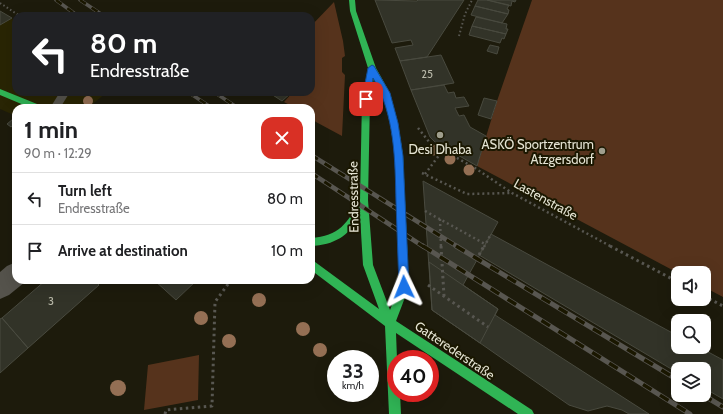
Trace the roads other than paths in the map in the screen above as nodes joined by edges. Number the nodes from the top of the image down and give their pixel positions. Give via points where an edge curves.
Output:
1 (352, 0) edge
2 (372, 68) junction
3 (0, 92) edge
4 (28, 104) edge
5 (364, 200) junction
6 (315, 242) edge
7 (315, 267) edge
8 (12, 277) edge
9 (0, 287) edge
10 (390, 323) junction
11 (395, 414) edge
12 (528, 414) edge

1 - 2 street, Endresstraße via 353,12
2 - 5 street, Endresstraße via 366,99
2 - 10 street, Endresstraße via 386,93 399,156 404,287
3 - 4 street
5 - 6 street via 357,216 341,235 323,243
5 - 10 street, Endresstraße via 368,265
7 - 10 street, Gatterederstraße
8 - 9 street
10 - 11 street, Endresstraße
10 - 12 street, Gatterederstraße

